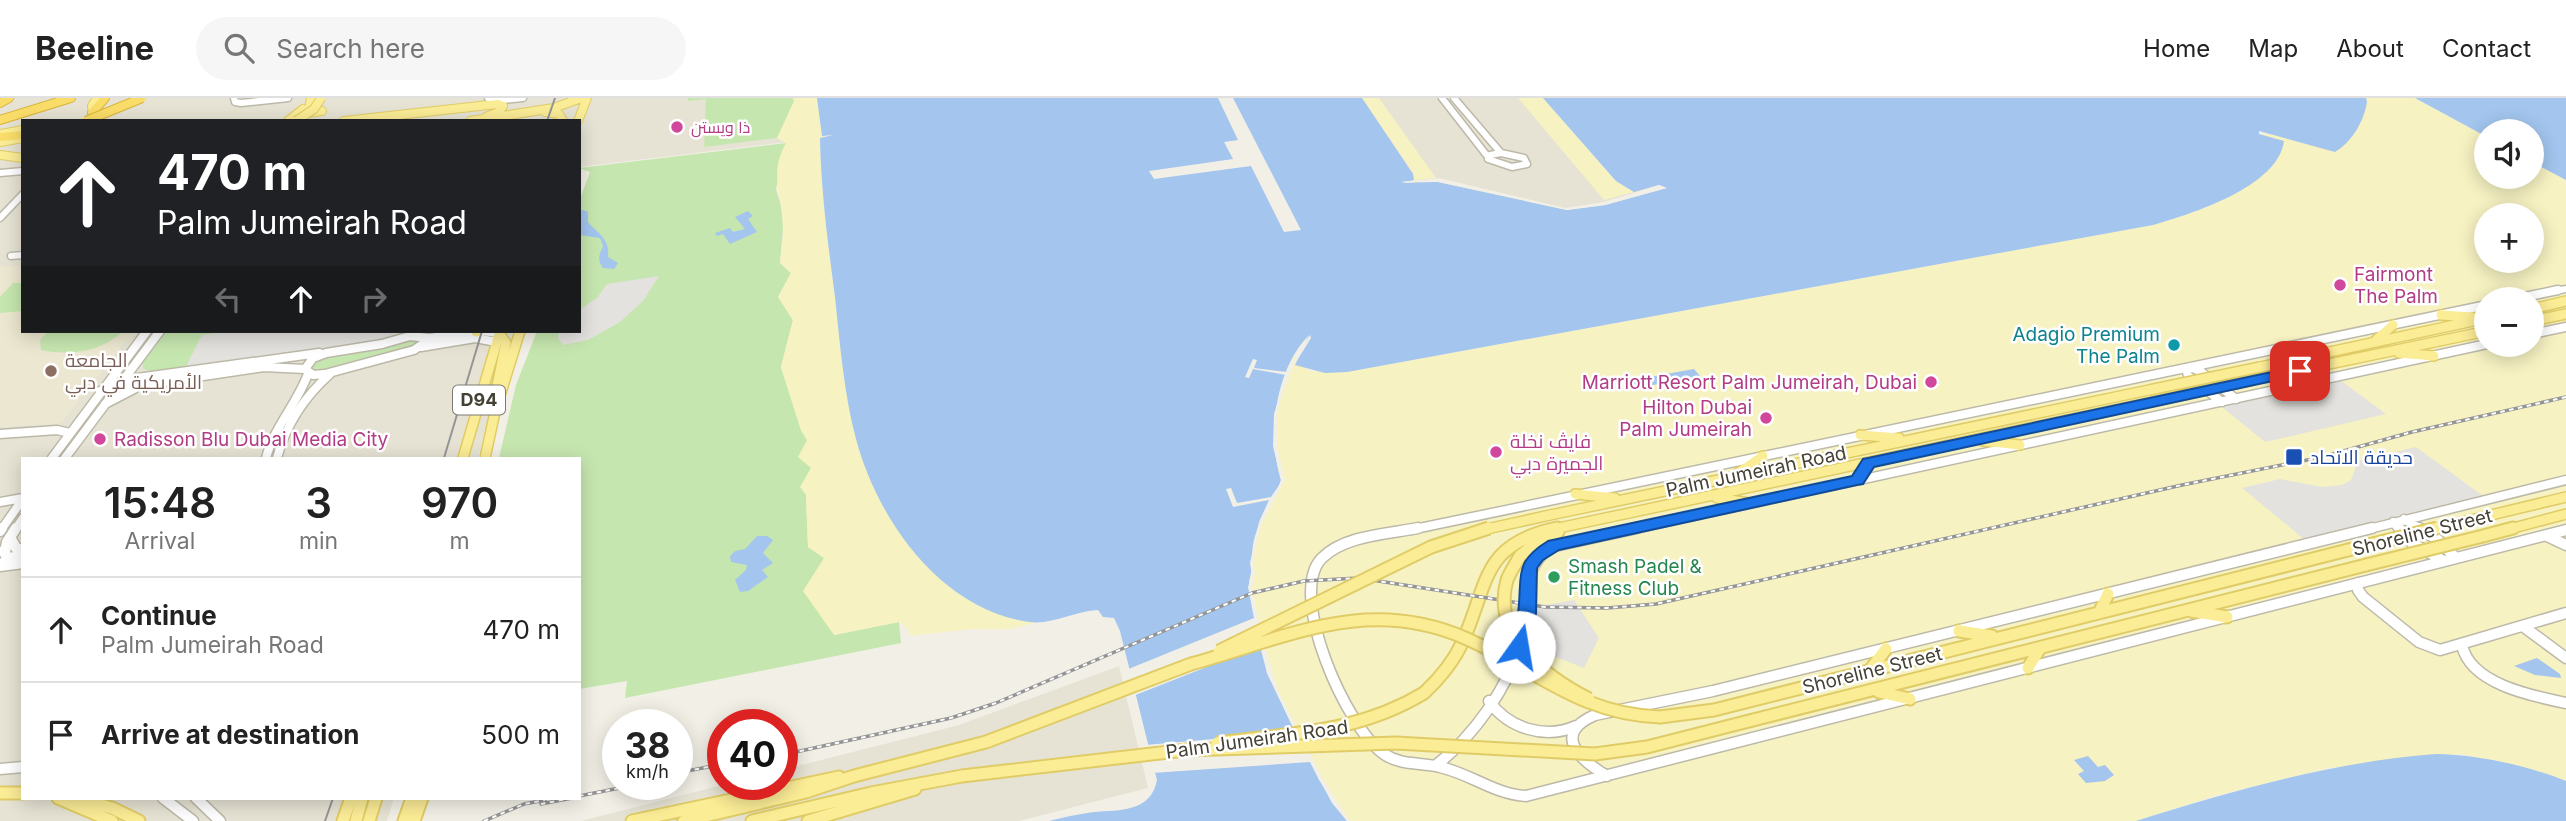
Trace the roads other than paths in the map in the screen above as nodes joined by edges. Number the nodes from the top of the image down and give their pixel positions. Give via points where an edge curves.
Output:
1 (9, 98) edge
2 (71, 98) edge
3 (96, 98) edge
4 (105, 98) edge
5 (142, 98) edge
6 (234, 98) edge
7 (288, 98) edge
8 (310, 98) edge
9 (321, 98) edge
10 (477, 98) edge
11 (486, 98) edge
12 (523, 98) edge
13 (584, 98) edge
14 (1442, 98) edge
15 (1454, 98) edge
16 (0, 103) edge
17 (498, 104) junction
18 (467, 107) junction
19 (303, 108) junction
20 (322, 111) dead end
21 (93, 117) edge
22 (486, 117) junction
23 (91, 119) edge
24 (290, 119) edge
25 (298, 119) edge
26 (300, 119) edge
27 (362, 119) edge
28 (478, 119) edge
29 (487, 119) edge
30 (562, 119) edge
31 (579, 119) edge
32 (0, 120) edge
33 (1466, 130) junction
34 (21, 134) edge
35 (0, 135) edge
36 (21, 135) edge
37 (1485, 137) junction
38 (0, 142) edge
39 (21, 152) edge
40 (0, 153) edge
41 (1502, 153) junction
42 (21, 158) edge
43 (1488, 158) junction
44 (21, 171) edge
45 (0, 173) edge
46 (21, 196) edge
47 (0, 218) edge
48 (21, 255) edge
49 (11, 256) dead end
50 (2566, 289) edge
51 (2546, 293) joint
52 (2544, 296) edge
53 (2566, 301) edge
54 (2544, 306) edge
55 (2474, 308) edge
56 (2566, 314) edge
57 (2441, 315) junction
58 (2474, 317) edge
59 (2545, 319) joint
60 (2566, 320) edge
61 (2474, 321) edge
62 (2393, 325) junction
63 (2566, 327) edge
64 (2544, 332) edge
65 (147, 333) edge
66 (158, 333) edge
67 (462, 333) edge
68 (519, 333) edge
69 (524, 333) edge
70 (2474, 334) edge
71 (499, 335) edge
72 (423, 338) junction
73 (2374, 342) junction
74 (515, 346) junction
75 (2474, 347) edge
76 (418, 348) junction
77 (2388, 352) junction
78 (326, 353) junction
79 (2434, 356) junction
80 (137, 360) junction
81 (2188, 367) junction
82 (306, 371) junction
83 (332, 372) junction
84 (171, 373) junction
85 (152, 382) junction
86 (114, 384) junction
87 (2236, 399) junction
88 (2222, 402) junction
89 (100, 408) junction
90 (495, 412) junction
91 (80, 419) junction
92 (33, 431) junction
93 (70, 433) junction
94 (0, 434) edge
95 (1860, 435) junction
96 (1910, 439) junction
97 (1976, 440) junction
98 (2020, 445) junction
99 (1762, 456) junction
100 (53, 457) edge
101 (66, 457) edge
102 (266, 457) edge
103 (277, 457) edge
104 (463, 457) edge
105 (485, 457) edge
106 (1868, 463) junction
107 (1734, 476) junction
108 (1857, 480) junction
109 (2566, 480) edge
110 (1575, 494) junction
111 (1709, 497) junction
112 (2566, 497) edge
113 (1626, 499) junction
114 (21, 500) edge
115 (21, 501) edge
116 (0, 503) edge
117 (1749, 503) junction
118 (2566, 514) edge
119 (1609, 517) junction
120 (2404, 519) junction
121 (21, 521) edge
122 (2393, 522) junction
123 (2566, 530) edge
124 (0, 531) edge
125 (2544, 536) junction
126 (9, 537) junction
127 (2566, 545) edge
128 (21, 549) edge
129 (4, 554) edge
130 (2456, 558) junction
131 (2444, 561) junction
132 (21, 563) edge
133 (0, 566) edge
134 (2358, 583) junction
135 (2108, 594) junction
136 (2187, 610) junction
137 (2099, 613) junction
138 (2566, 613) edge
139 (2227, 617) junction
140 (2524, 626) junction
141 (1959, 631) junction
142 (2000, 637) junction
143 (2462, 645) junction
144 (2040, 648) junction
145 (1885, 649) junction
146 (2566, 659) edge
147 (1191, 664) junction
148 (2028, 668) junction
149 (1869, 670) junction
150 (1875, 691) junction
151 (1910, 699) junction
152 (1489, 701) junction
153 (2566, 703) edge
154 (1660, 717) junction
155 (1578, 724) junction
156 (1186, 750) junction
157 (1435, 766) junction
158 (21, 767) edge
159 (0, 769) edge
160 (854, 776) junction
161 (1607, 776) junction
162 (939, 781) junction
163 (0, 793) edge
164 (21, 793) edge
165 (63, 800) edge
166 (83, 800) edge
167 (166, 800) edge
168 (199, 800) edge
169 (350, 800) edge
170 (361, 800) edge
171 (375, 800) edge
172 (411, 800) edge
173 (421, 800) edge
174 (112, 821) edge
175 (139, 821) edge
176 (193, 821) edge
177 (220, 821) edge
178 (343, 821) edge
179 (356, 821) edge
180 (369, 821) edge
181 (404, 821) edge
182 (414, 821) edge
183 (632, 821) edge
184 (684, 821) edge
185 (752, 821) edge
186 (808, 821) edge

1 - 16 highway
2 - 32 highway
3 - 21 main road
4 - 21 highway
5 - 23 highway, bridge
6 - 7 street via 241,103
8 - 19 main road
8 - 20 main road via 307,113
9 - 26 main road, bridge
10 - 18 street
11 - 12 street
11 - 17 street via 485,103
13 - 22 main road via 554,108
13 - 31 main road
14 - 33 street
15 - 37 street
17 - 18 main road
17 - 22 main road via 502,110
18 - 27 main road
19 - 24 main road
19 - 25 main road
22 - 28 main road
29 - 30 main road via 544,112 559,114
33 - 37 street via 1476,139
33 - 43 street
34 - 35 highway
36 - 38 main road
37 - 41 street
39 - 40 main road
40 - 42 main road
41 - 43 street
41 - 43 street via 1524,158 1527,164 1511,167
44 - 45 street
46 - 47 street
48 - 49 street
50 - 51 street
51 - 52 main road
53 - 54 main road
55 - 57 street
56 - 59 main road
57 - 58 main road
57 - 62 street
59 - 60 main road
61 - 73 main road, Palm Jumeirah Road
62 - 73 main road
62 - 81 street
63 - 64 street
65 - 86 street
66 - 80 street
67 - 72 street
68 - 74 main road, D94
69 - 74 main road
70 - 77 main road, Palm Jumeirah Road
71 - 76 street
71 - 90 main road via 506,343 491,406
71 - 104 main road, D94
72 - 76 street
72 - 78 street via 411,335
73 - 96 main road, Palm Jumeirah Road, bridge
74 - 90 main road, D94
75 - 79 street
76 - 83 street
77 - 79 main road
77 - 97 main road, Palm Jumeirah Road, bridge
78 - 82 street via 313,358
78 - 84 street
79 - 87 street
80 - 84 street via 143,372
80 - 86 street
81 - 87 street
81 - 88 street via 2186,374
81 - 95 street
82 - 83 street
82 - 85 street via 264,367
82 - 102 street via 302,389 276,427
83 - 103 street via 309,394 288,427
84 - 86 street
85 - 86 street
85 - 89 street
86 - 89 street
86 - 91 street via 100,391
87 - 88 street
88 - 98 street
89 - 101 street
90 - 105 main road, D94
91 - 92 street
91 - 93 street
92 - 93 street
92 - 94 street
93 - 100 street
95 - 96 main road
95 - 99 street
96 - 107 main road, Palm Jumeirah Road
97 - 98 main road
97 - 106 main road, Palm Jumeirah Road
98 - 108 street
99 - 107 main road
99 - 110 street
106 - 108 main road
106 - 111 main road, Palm Jumeirah Road
107 - 113 main road, Palm Jumeirah Road
108 - 117 street
109 - 120 street
110 - 113 main road
110 - 157 street via 1347,543 1315,566 1310,585 1316,628 1332,675 1356,718 1385,755 1404,764
111 - 117 main road
111 - 119 main road, Palm Jumeirah Road
112 - 137 main road, Shoreline Street, bridge
113 - 147 main road, Palm Jumeirah Road, bridge via 1471,533 1431,547
114 - 116 street
115 - 124 street
117 - 152 street via 1543,551 1529,568 1527,613 1519,647
118 - 136 main road, Shoreline Street, bridge
119 - 154 main road, bridge via 1537,542 1520,556 1507,578 1504,603 1512,631 1548,675 1581,696
119 - 156 main road, Palm Jumeirah Road, bridge via 1534,533 1497,557 1483,577 1457,653 1424,693 1393,712 1343,729
120 - 122 street
120 - 130 street via 2438,540
121 - 126 street
122 - 131 street via 2412,543
122 - 135 street
123 - 125 street
125 - 127 street
125 - 130 street
126 - 128 street
126 - 129 street
129 - 133 street
130 - 131 street
131 - 134 street
132 - 133 street
134 - 139 street
134 - 143 street via 2363,597 2419,642 2440,650
135 - 137 main road
135 - 141 street
136 - 139 main road
136 - 144 main road, Shoreline Street
137 - 142 main road, Shoreline Street
138 - 140 street
139 - 148 street
140 - 143 street
140 - 146 street
141 - 142 main road
141 - 145 street
142 - 149 main road, Shoreline Street
143 - 153 street via 2466,661 2490,678 2529,695
144 - 148 main road
144 - 150 main road, Shoreline Street
145 - 149 main road
145 - 155 street via 1595,715
147 - 154 main road, Shoreline Street, bridge via 1306,626 1349,619 1392,620 1462,637 1584,704 1628,716
147 - 160 main road, Palm Jumeirah Road via 1006,735
148 - 151 street
149 - 154 main road, Shoreline Street via 1702,713
150 - 151 main road
150 - 156 main road, Shoreline Street, bridge via 1647,747 1595,754 1396,743
151 - 161 street
152 - 155 street via 1501,716 1542,733 1562,733
152 - 157 street via 1463,743
155 - 161 street via 1572,735 1573,748 1582,760
156 - 162 main road, Palm Jumeirah Road via 1036,765
157 - 161 street via 1517,796
158 - 159 street
160 - 183 main road
160 - 184 main road
162 - 185 main road, Palm Jumeirah Road via 874,791
162 - 186 main road
163 - 164 main road
165 - 174 main road
166 - 175 main road
167 - 176 street
168 - 177 street
169 - 178 main road
170 - 179 main road
171 - 180 main road
172 - 181 main road
173 - 182 main road

